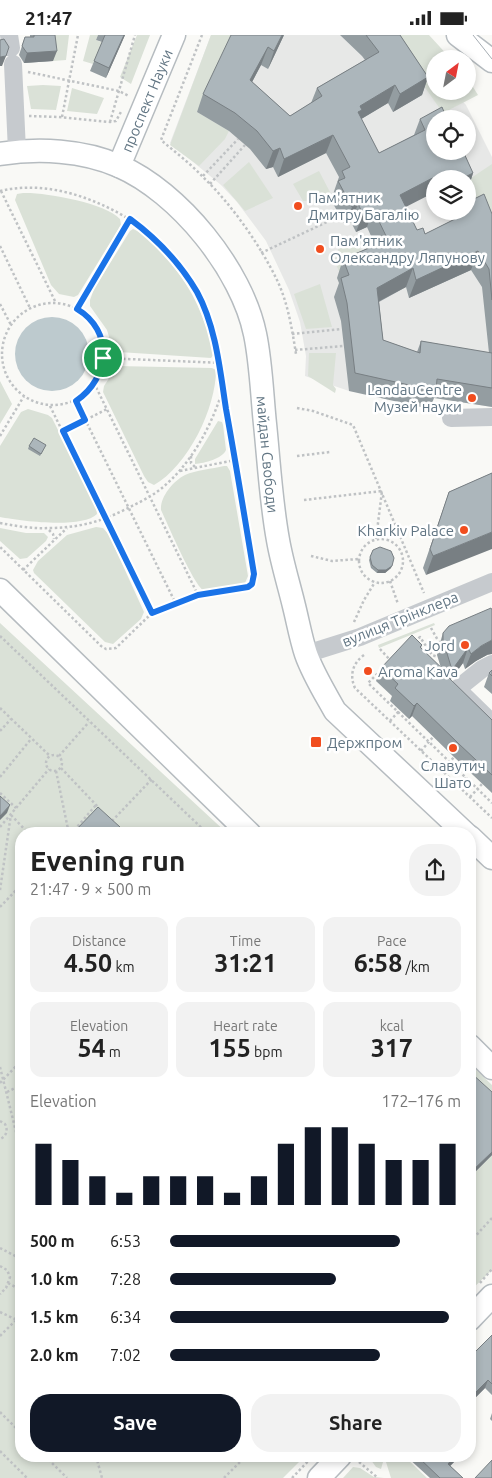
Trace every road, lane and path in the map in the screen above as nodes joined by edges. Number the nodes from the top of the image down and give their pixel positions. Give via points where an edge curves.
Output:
1 (78, 35) edge
2 (135, 35) edge
3 (174, 35) edge
4 (202, 35) edge
5 (458, 35) edge
6 (12, 55) edge
7 (492, 61) edge
8 (69, 81) junction
9 (118, 91) junction
10 (130, 96) dead end
11 (15, 116) junction
12 (62, 117) junction
13 (238, 139) edge
14 (245, 145) edge
15 (8, 152) edge
16 (119, 166) junction
17 (203, 177) junction
18 (210, 184) junction
19 (1, 191) edge
20 (132, 215) dead end
21 (130, 219) junction
22 (329, 221) dead end
23 (0, 246) edge
24 (261, 253) junction
25 (56, 303) junction
26 (0, 304) edge
27 (30, 308) junction
28 (77, 309) junction
29 (11, 325) junction
30 (341, 329) dead end
31 (292, 335) junction
32 (343, 346) dead end
33 (295, 349) junction
34 (296, 354) dead end
35 (1, 355) edge
36 (103, 358) junction
37 (218, 363) junction
38 (223, 363) dead end
39 (94, 383) junction
40 (223, 391) junction
41 (24, 396) junction
42 (76, 401) junction
43 (50, 405) junction
44 (297, 408) dead end
45 (107, 409) junction
46 (492, 417) edge
47 (451, 418) dead end
48 (85, 420) junction
49 (63, 431) junction
50 (0, 436) edge
51 (330, 452) dead end
52 (192, 455) junction
53 (297, 456) dead end
54 (235, 460) junction
55 (196, 468) junction
56 (178, 471) junction
57 (382, 491) junction
58 (150, 497) junction
59 (304, 500) dead end
60 (128, 508) junction
61 (106, 519) junction
62 (0, 523) edge
63 (69, 527) junction
64 (45, 528) junction
65 (376, 540) junction
66 (54, 541) junction
67 (0, 547) edge
68 (408, 554) junction
69 (311, 556) dead end
70 (403, 556) junction
71 (358, 559) junction
72 (23, 569) junction
73 (259, 572) dead end
74 (254, 573) junction
75 (390, 581) junction
76 (376, 582) junction
77 (492, 582) edge
78 (0, 590) edge
79 (424, 593) dead end
80 (198, 595) junction
81 (176, 604) junction
82 (398, 604) dead end
83 (152, 613) junction
84 (354, 622) dead end
85 (431, 629) dead end
86 (0, 636) edge
87 (414, 643) edge
88 (440, 644) dead end
89 (380, 649) dead end
90 (306, 654) junction
91 (364, 655) dead end
92 (395, 655) edge
93 (438, 657) dead end
94 (390, 660) junction
95 (492, 664) edge
96 (402, 707) edge
97 (0, 708) edge
98 (398, 712) junction
99 (11, 719) junction
100 (390, 721) junction
101 (90, 722) junction
102 (492, 723) edge
103 (0, 731) edge
104 (433, 737) edge
105 (31, 739) junction
106 (429, 742) junction
107 (421, 751) junction
108 (50, 756) junction
109 (59, 756) junction
110 (454, 757) edge
111 (450, 762) junction
112 (49, 769) junction
113 (61, 769) junction
114 (56, 771) junction
115 (442, 771) junction
116 (0, 777) edge
117 (466, 778) junction
118 (152, 779) junction
119 (482, 784) edge
120 (458, 786) junction
121 (478, 789) junction
122 (0, 793) edge
123 (470, 797) junction
124 (492, 803) edge
125 (96, 805) junction
126 (16, 808) junction
127 (492, 810) edge
128 (102, 811) edge
129 (11, 814) junction
130 (488, 815) junction
131 (107, 816) edge
132 (492, 818) edge
133 (112, 821) junction
134 (0, 827) edge
135 (23, 827) edge
136 (68, 827) edge
137 (76, 827) edge
138 (118, 827) edge
139 (201, 827) edge
140 (243, 827) edge
141 (459, 827) edge
142 (476, 843) edge
143 (492, 858) edge
144 (0, 890) edge
145 (15, 891) edge
146 (2, 903) edge
147 (0, 907) edge
148 (476, 1053) edge
149 (0, 1067) edge
150 (15, 1067) edge
151 (492, 1068) edge
152 (2, 1079) edge
153 (0, 1083) edge
154 (15, 1088) edge
155 (7, 1092) junction
156 (0, 1121) edge
157 (15, 1126) joint
158 (7, 1128) junction
159 (0, 1139) edge
160 (492, 1218) edge
161 (476, 1235) edge
162 (0, 1248) edge
163 (15, 1256) edge
164 (0, 1266) edge
165 (8, 1283) junction
166 (15, 1287) edge
167 (0, 1293) edge
168 (0, 1312) edge
169 (15, 1319) edge
170 (15, 1322) edge
171 (0, 1336) edge
172 (0, 1413) edge
173 (15, 1427) edge
174 (0, 1451) edge
175 (51, 1462) edge
176 (98, 1462) edge
177 (240, 1462) edge
178 (307, 1462) edge
179 (345, 1462) edge
180 (354, 1462) edge
181 (27, 1478) edge
182 (67, 1478) edge
183 (102, 1478) edge
184 (224, 1478) edge
185 (292, 1478) edge
186 (319, 1478) edge
187 (378, 1478) edge

1 - 8 path
2 - 9 path
3 - 16 main road, проспект Науки
4 - 17 path via 161,140
5 - 7 main road
6 - 8 path via 29,72
6 - 11 street, майдан Свободи
8 - 9 path
8 - 12 path
9 - 10 path
9 - 12 path via 110,122
11 - 12 path
11 - 15 street, майдан Свободи
13 - 17 path
14 - 18 path
15 - 16 main road, майдан Свободи via 70,153
16 - 90 main road, майдан Свободи via 164,196 201,231 233,276 245,304 255,333 278,541
17 - 18 path
18 - 24 path via 234,210
19 - 21 path via 22,188 61,191 89,199
19 - 25 path
20 - 21 path
21 - 28 path
21 - 37 path via 156,239 196,291 211,328
22 - 24 path
23 - 27 path
24 - 31 path via 277,281
25 - 27 path
25 - 28 path
26 - 29 path
27 - 29 path
28 - 36 path via 94,324 102,342
29 - 35 path
30 - 31 path
31 - 33 path
32 - 33 path
33 - 34 path
35 - 41 path via 6,376
36 - 37 path
36 - 39 path
37 - 38 path
37 - 40 path
39 - 42 path
39 - 45 path
40 - 52 path via 212,421
40 - 54 path
41 - 43 path via 36,403
41 - 50 path
42 - 43 path
42 - 48 path
43 - 49 path
44 - 57 path via 353,425
45 - 48 path
45 - 58 path
46 - 47 street
48 - 49 path
48 - 60 path
49 - 61 path
51 - 53 path
52 - 55 path via 191,463
52 - 56 path
54 - 55 path
54 - 74 path
55 - 56 path
56 - 58 path
57 - 59 path
57 - 65 path
57 - 68 path
58 - 60 path
58 - 80 path
60 - 61 path
60 - 81 path
61 - 63 path
61 - 83 path
62 - 64 path
63 - 64 path
63 - 66 path
64 - 66 path via 52,532
65 - 70 path via 395,544
65 - 71 path via 364,547
66 - 72 path
67 - 72 path
68 - 70 path
68 - 79 path
69 - 71 path via 332,561
70 - 75 path via 401,571
71 - 76 path via 363,574
72 - 83 path via 101,646 111,651
73 - 74 path
74 - 80 path via 248,587
75 - 76 path
75 - 82 path
76 - 84 path
77 - 90 street, вулиця Трінклера via 360,637
78 - 140 main road
80 - 81 path
81 - 83 path
85 - 88 path
86 - 101 path
87 - 93 path via 419,636 432,655
89 - 94 path
90 - 141 main road, майдан Свободи via 335,711
91 - 100 path via 355,665 353,683
92 - 94 path
94 - 98 path via 368,683
95 - 102 street via 457,689
96 - 98 path
97 - 99 path
98 - 100 path
98 - 106 path
99 - 103 path
99 - 105 path
100 - 107 path
101 - 109 path
101 - 118 path
104 - 106 path
105 - 108 path
105 - 116 path
106 - 107 path
106 - 111 path
107 - 115 path
108 - 109 path
108 - 112 path via 46,761
109 - 113 path
110 - 111 path
111 - 115 path
111 - 117 path
112 - 114 path
112 - 126 path
113 - 114 path
113 - 125 path
114 - 136 path
115 - 120 path
117 - 120 path
117 - 121 path
118 - 133 path
118 - 139 path
119 - 121 path
120 - 123 path
121 - 123 path
121 - 124 path
122 - 126 path
123 - 130 path
125 - 128 path
125 - 137 path
126 - 129 path
127 - 130 path
129 - 134 path
129 - 135 path
129 - 144 path
130 - 132 path
131 - 133 path
133 - 138 path
142 - 143 main road
145 - 146 path
146 - 147 path
148 - 151 main road
149 - 152 path
150 - 152 path
152 - 153 path
152 - 155 path
154 - 155 path
155 - 157 path
156 - 158 path
157 - 158 path
158 - 159 path
160 - 161 path
162 - 163 path
164 - 165 path via 9,1273
165 - 166 path
165 - 167 path
168 - 169 path
170 - 171 path
172 - 173 path
174 - 181 path
175 - 182 path
176 - 183 path
177 - 184 path
178 - 185 path
179 - 186 main road
180 - 187 path

